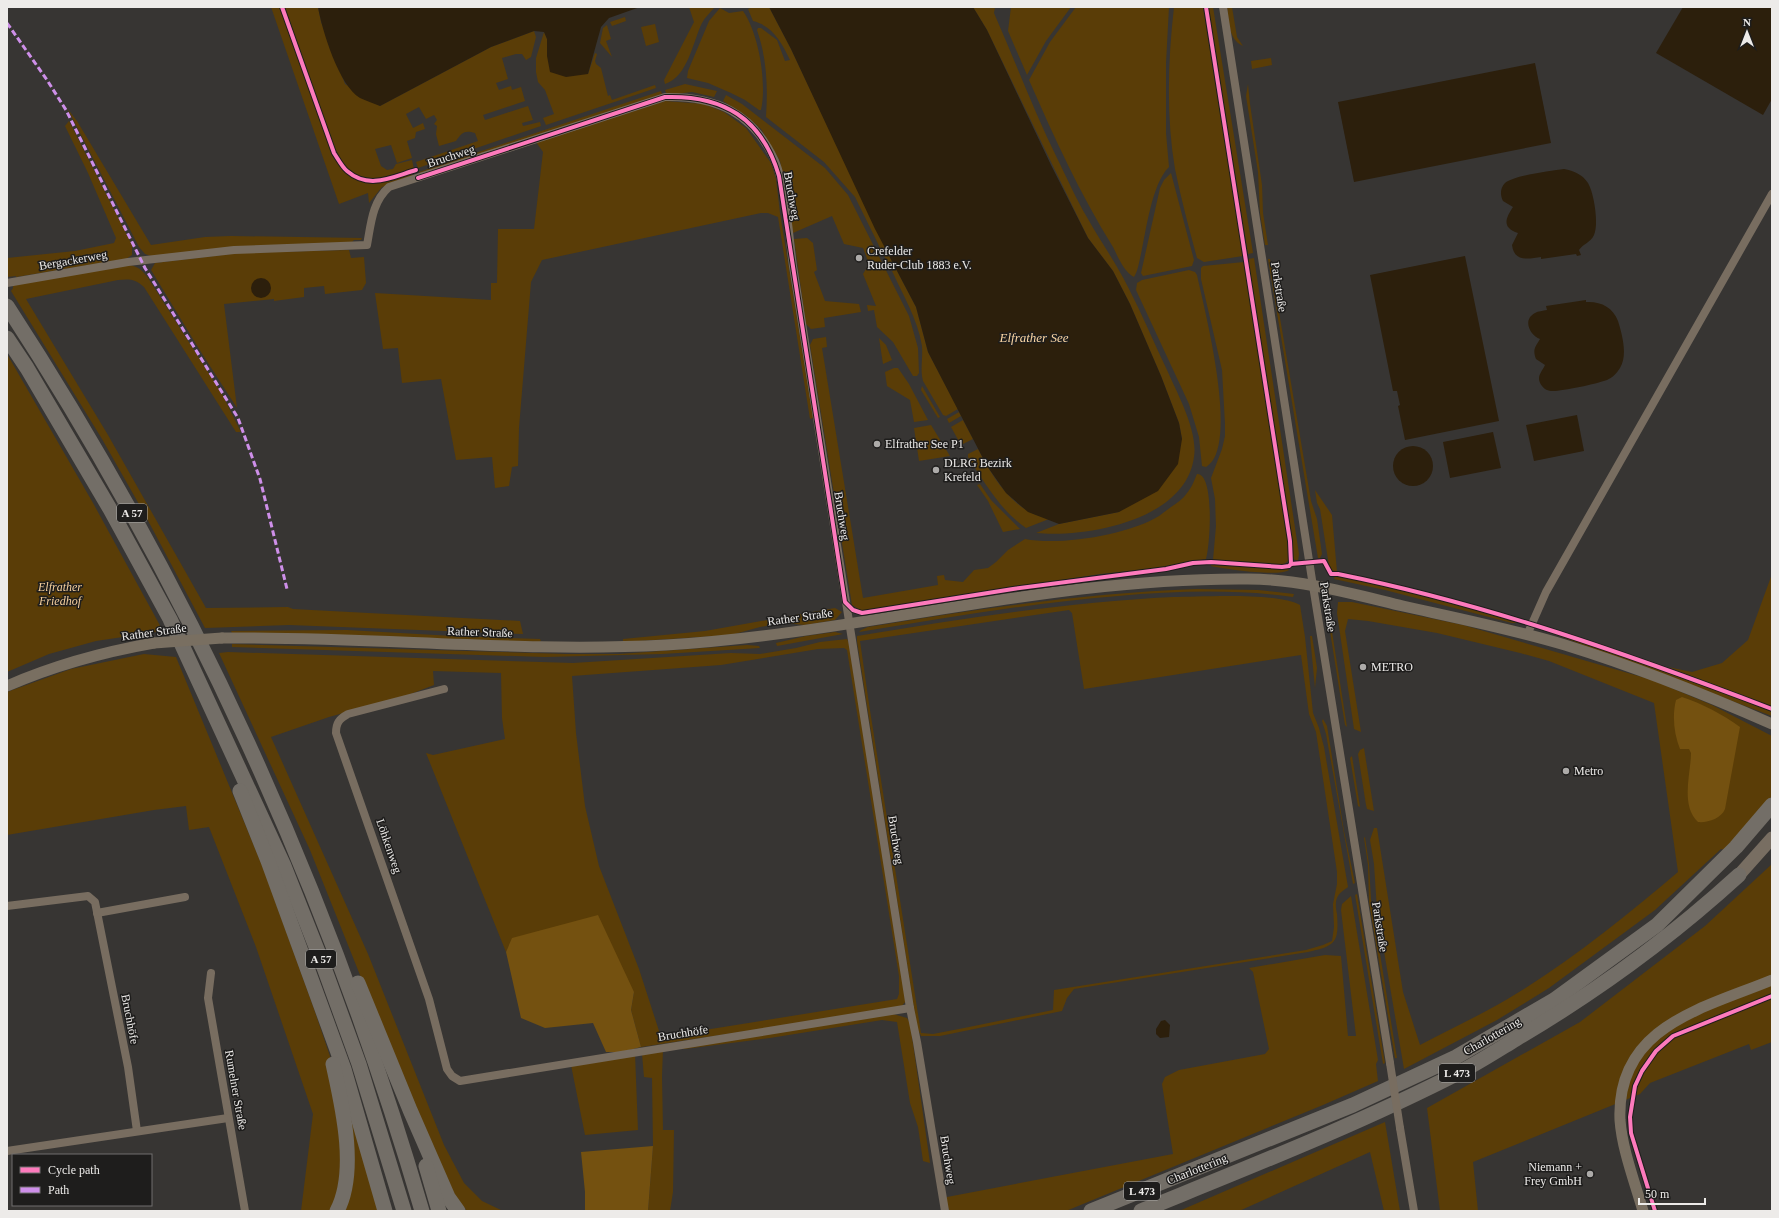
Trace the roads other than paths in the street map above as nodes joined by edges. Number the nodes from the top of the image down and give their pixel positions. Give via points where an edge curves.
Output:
1 (1222, 7) edge
2 (1772, 194) edge
3 (142, 260) joint
4 (7, 283) edge
5 (7, 306) edge
6 (7, 338) edge
7 (1313, 586) junction
8 (850, 623) junction
9 (1527, 635) junction
10 (7, 686) edge
11 (444, 689) dead end
12 (216, 716) junction
13 (1772, 724) edge
14 (1772, 805) edge
15 (1772, 838) edge
16 (1739, 875) joint
17 (185, 897) dead end
18 (7, 906) edge
19 (97, 913) junction
20 (333, 941) junction
21 (302, 959) junction
22 (211, 973) dead end
23 (1772, 980) edge
24 (910, 1008) junction
25 (460, 1081) joint
26 (410, 1110) junction
27 (228, 1118) junction
28 (137, 1130) junction
29 (7, 1151) edge
30 (245, 1211) edge
31 (336, 1211) edge
32 (385, 1211) edge
33 (404, 1211) edge
34 (422, 1211) edge
35 (439, 1211) edge
36 (458, 1211) edge
37 (945, 1211) edge
38 (1091, 1211) edge
39 (1141, 1211) edge
40 (1414, 1211) edge
41 (1643, 1211) edge

1 - 7 street, Parkstraße
2 - 9 street via 1546,592
3 - 4 street, Bergackerweg
3 - 8 street, Bruchweg via 234,250 367,245 373,213 380,195 389,188 665,97 699,98 730,109 750,123 763,140 775,161 779,176
5 - 20 highway, A 57 via 106,467 179,599 301,861
6 - 12 highway, A 57 via 110,509 170,619
7 - 8 main road, Rather Straße via 1253,579 1108,585 1025,595
7 - 9 main road, Rather Straße
7 - 40 street, Parkstraße, bridge
8 - 10 main road, Rather Straße, bridge via 714,641 599,647 517,647 282,638 222,638 154,643 74,660
8 - 24 street, Bruchweg
9 - 13 main road, Rather Straße via 1567,646 1702,693
11 - 25 street, Löhkenweg via 348,714 336,725 336,733 429,999 447,1068 452,1076
12 - 21 highway via 219,739 268,861
12 - 33 highway, A 57 via 284,866 322,962 359,1064
14 - 38 highway, Charlottering / L 473 via 1736,847 1657,925 1554,1000 1456,1057 1353,1105
15 - 16 main road, Charlottering / L 473
16 - 39 highway, Charlottering / L 473 via 1669,936 1617,975 1562,1012 1463,1070 1359,1120
17 - 19 street
18 - 19 street, Bruchhöfe via 88,896 95,902
19 - 28 street, Bruchhöfe via 128,1067
20 - 26 highway via 354,973
20 - 34 highway, A 57 via 402,1140
21 - 31 highway via 333,1064 348,1146 346,1180
21 - 32 highway via 344,1069
22 - 27 street, Rumelner Straße via 208,998
23 - 41 main road via 1669,1024 1642,1049 1632,1064 1620,1100 1620,1121
24 - 25 street, Bruchhöfe
24 - 37 street, Bruchweg
26 - 35 highway
26 - 36 highway via 448,1197
27 - 28 street
27 - 30 street, Rumelner Straße
28 - 29 street

